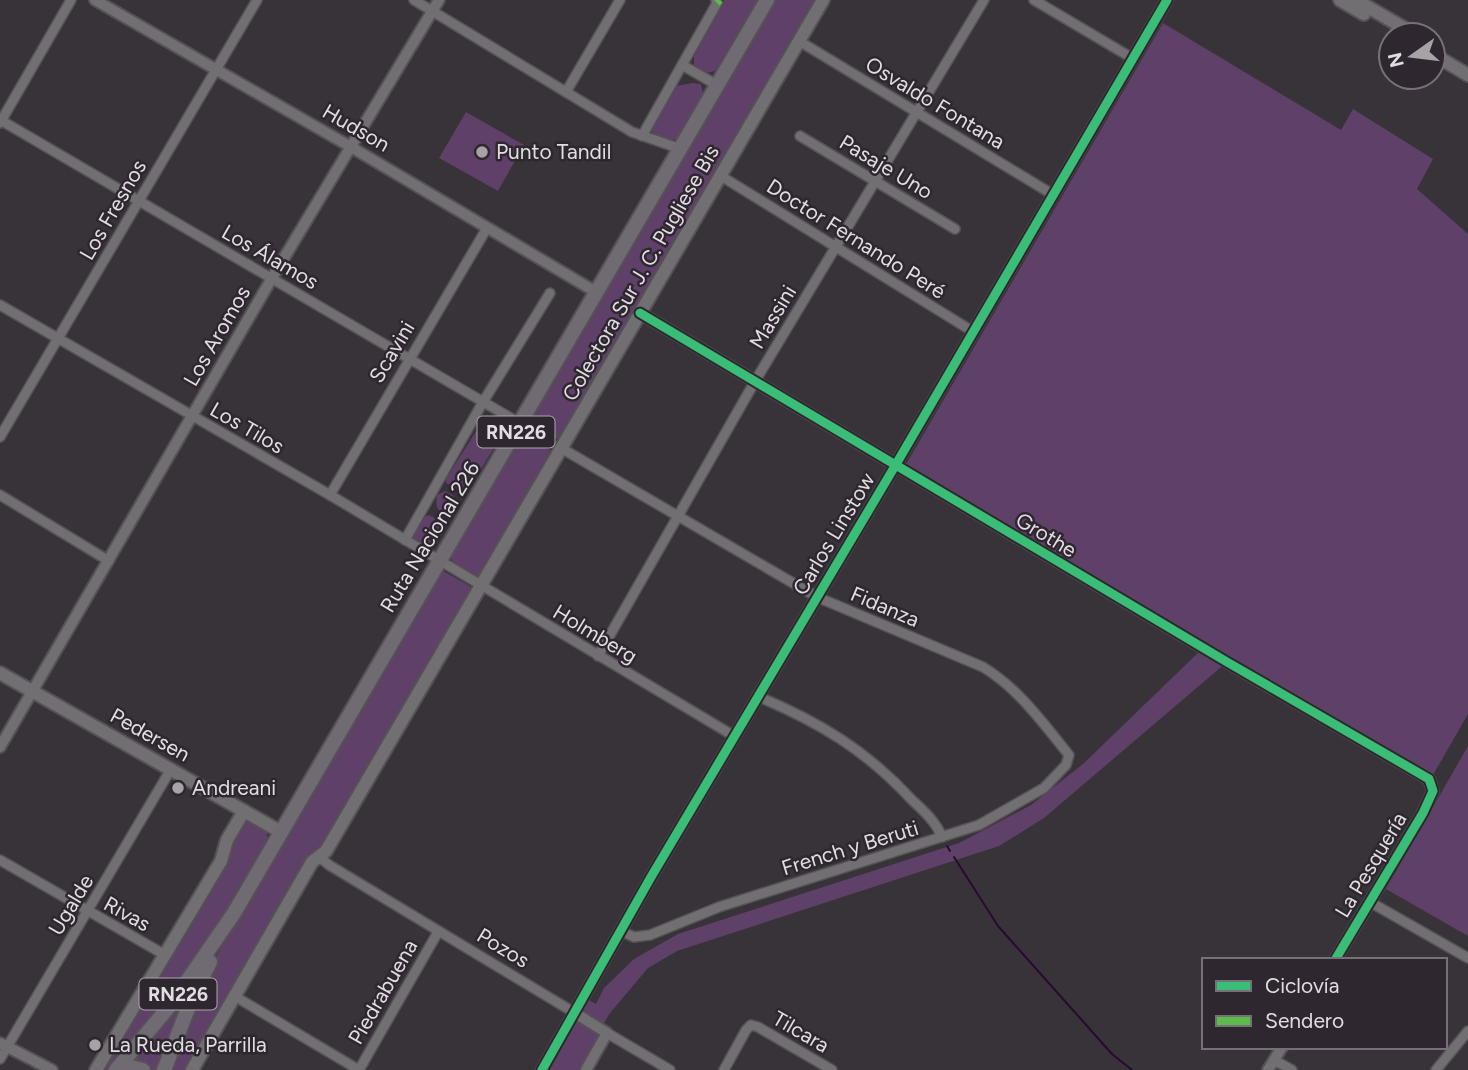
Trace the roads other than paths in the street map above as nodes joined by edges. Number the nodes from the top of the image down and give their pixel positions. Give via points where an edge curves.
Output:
1 (71, 0) edge
2 (95, 0) edge
3 (257, 0) edge
4 (414, 0) edge
5 (439, 0) edge
6 (620, 0) edge
7 (767, 0) edge
8 (823, 0) edge
9 (984, 0) edge
10 (1034, 0) edge
11 (1167, 0) edge
12 (1340, 0) edge
13 (1356, 0) edge
14 (717, 2) edge
15 (432, 11) junction
16 (1392, 21) edge
17 (1377, 22) edge
18 (799, 41) junction
19 (1447, 53) edge
20 (1132, 58) junction
21 (1447, 62) edge
22 (682, 65) junction
23 (1468, 65) edge
24 (216, 69) junction
25 (1468, 75) edge
26 (718, 85) junction
27 (566, 92) junction
28 (916, 112) junction
29 (1, 122) edge
30 (642, 136) junction
31 (800, 136) dead end
32 (351, 147) junction
33 (681, 149) junction
34 (721, 176) junction
35 (874, 181) junction
36 (1052, 194) junction
37 (139, 200) junction
38 (487, 228) junction
39 (955, 229) dead end
40 (835, 248) junction
41 (272, 278) junction
42 (596, 292) junction
43 (550, 293) dead end
44 (0, 305) edge
45 (640, 313) junction
46 (972, 331) junction
47 (58, 338) junction
48 (408, 358) junction
49 (754, 383) junction
50 (483, 402) junction
51 (193, 417) junction
52 (521, 424) junction
53 (0, 437) edge
54 (561, 448) junction
55 (895, 466) junction
56 (0, 495) edge
57 (330, 495) junction
58 (679, 517) junction
59 (405, 540) junction
60 (109, 561) junction
61 (439, 562) junction
62 (481, 587) junction
63 (817, 597) junction
64 (598, 656) junction
65 (0, 673) edge
66 (32, 692) junction
67 (757, 696) junction
68 (734, 736) junction
69 (0, 747) edge
70 (1069, 755) joint
71 (171, 769) junction
72 (1433, 786) joint
73 (244, 811) junction
74 (281, 832) junction
75 (942, 838) junction
76 (321, 855) junction
77 (0, 860) edge
78 (1370, 902) junction
79 (88, 912) junction
80 (233, 913) junction
81 (621, 931) junction
82 (438, 932) junction
83 (165, 955) junction
84 (1336, 958) edge
85 (1468, 958) edge
86 (236, 996) junction
87 (575, 1013) junction
88 (1468, 1031) edge
89 (607, 1033) junction
90 (4, 1045) edge
91 (1281, 1049) edge
92 (0, 1059) edge
93 (1274, 1059) junction
94 (52, 1070) edge
95 (96, 1070) edge
96 (117, 1070) edge
97 (143, 1070) edge
98 (164, 1070) edge
99 (192, 1070) edge
100 (359, 1070) edge
101 (542, 1070) edge
102 (586, 1070) edge
103 (670, 1070) edge
104 (724, 1070) edge
105 (832, 1070) edge
106 (1268, 1070) edge
107 (1292, 1070) edge
108 (1436, 1070) edge

1 - 29 street
2 - 24 street, Hudson
3 - 24 street, Los Fresnos
4 - 15 street
5 - 15 street, Los Aromos
6 - 27 street
7 - 26 highway, Ruta Nacional 226 / RN226
8 - 18 main road, Colectora Sur J. C. Pugliese Bis
9 - 28 street, Massini
10 - 20 street
11 - 20 street, Carlos Linstow
12 - 17 main road
13 - 16 main road
14 - 22 street
15 - 27 street
15 - 32 street, Los Aromos
18 - 28 street, Osvaldo Fontana
18 - 34 main road, Colectora Sur J. C. Pugliese Bis
19 - 23 main road
20 - 36 street, Carlos Linstow
21 - 25 main road
22 - 26 street
22 - 30 street
24 - 32 street, Hudson
24 - 37 street, Los Fresnos
26 - 33 highway, Ruta Nacional 226 / RN226
27 - 30 street
28 - 35 street, Massini
28 - 36 street, Osvaldo Fontana
29 - 37 street, Los Álamos
30 - 33 street
31 - 35 street, Pasaje Uno
32 - 38 street, Hudson
32 - 41 street, Los Aromos
33 - 42 highway, Ruta Nacional 226 / RN226
34 - 40 street, Doctor Fernando Peré
34 - 45 main road, Colectora Sur J. C. Pugliese Bis
35 - 39 street, Pasaje Uno
35 - 40 street, Massini
36 - 46 street, Carlos Linstow
37 - 41 street, Los Álamos
37 - 47 street, Los Fresnos
38 - 42 street, Hudson
38 - 48 street, Scavini
40 - 46 street, Doctor Fernando Peré
40 - 49 street, Massini
41 - 48 street, Los Álamos
41 - 51 street, Los Aromos
42 - 52 highway, Ruta Nacional 226 / RN226
43 - 50 street
44 - 47 street, Los Tilos
45 - 49 street, Grothe
45 - 54 main road, Colectora Sur J. C. Pugliese Bis
46 - 55 street, Carlos Linstow
47 - 51 street, Los Tilos
47 - 53 street, Los Fresnos
48 - 50 street, Los Álamos
48 - 57 street, Scavini
49 - 55 street, Grothe
49 - 58 street, Massini
50 - 52 street, Los Álamos
50 - 59 street
51 - 57 street, Los Tilos
51 - 60 street, Los Aromos
52 - 61 highway, Ruta Nacional 226 / RN226
54 - 58 street, Fidanza
54 - 62 main road, Colectora Sur J. C. Pugliese Bis
55 - 63 street, Carlos Linstow
55 - 72 street, Grothe via 1429,779
56 - 60 street
57 - 59 street, Los Tilos
58 - 63 street, Fidanza
58 - 64 street, Massini
59 - 61 street, Los Tilos
60 - 66 street, Los Aromos
61 - 62 street, Holmberg
61 - 74 highway, Ruta Nacional 226 / RN226
62 - 64 street, Holmberg
62 - 76 main road, Colectora Sur J. C. Pugliese Bis
63 - 67 street, Carlos Linstow
63 - 70 street, Fidanza via 991,672 1028,704
64 - 68 street, Holmberg
65 - 66 main road, Pedersen
66 - 69 street, Los Aromos
66 - 71 main road, Pedersen
67 - 68 street, Carlos Linstow
67 - 75 street via 826,729 880,766 935,824
68 - 81 street, Carlos Linstow
70 - 75 street, French y Beruti via 1066,765 1044,788 979,825
71 - 73 main road, Pedersen
71 - 79 street, Ugalde
72 - 78 street, La Pesquería via 1423,813
73 - 74 main road, Pedersen
73 - 83 main road via 221,861
74 - 80 highway, Ruta Nacional 226 / RN226
75 - 81 street, French y Beruti via 719,907 650,935 634,937
76 - 82 street, Pozos via 329,865
76 - 86 main road, Colectora Sur J. C. Pugliese Bis via 312,862
77 - 79 street, Rivas
78 - 84 street, La Pesquería
78 - 85 street
79 - 83 street, Rivas
79 - 90 street, Ugalde
80 - 96 highway, Ruta Nacional 226 / RN226 via 172,1003
80 - 98 highway, Ruta Nacional 226 / RN226 via 194,993
81 - 87 street, Carlos Linstow
82 - 87 street, Pozos
82 - 100 street, Piedrabuena
83 - 95 main road
86 - 99 main road, Colectora Sur J. C. Pugliese Bis
86 - 100 street
87 - 89 street, Pozos
87 - 101 street, Carlos Linstow
88 - 108 street
89 - 102 street
89 - 103 street, Pozos
90 - 92 street, Ugalde
90 - 94 street
91 - 93 street
93 - 106 street
93 - 107 street
96 - 97 highway, Ruta Nacional 226 / RN226 via 131,1066
104 - 105 street, Tilcara via 751,1025

